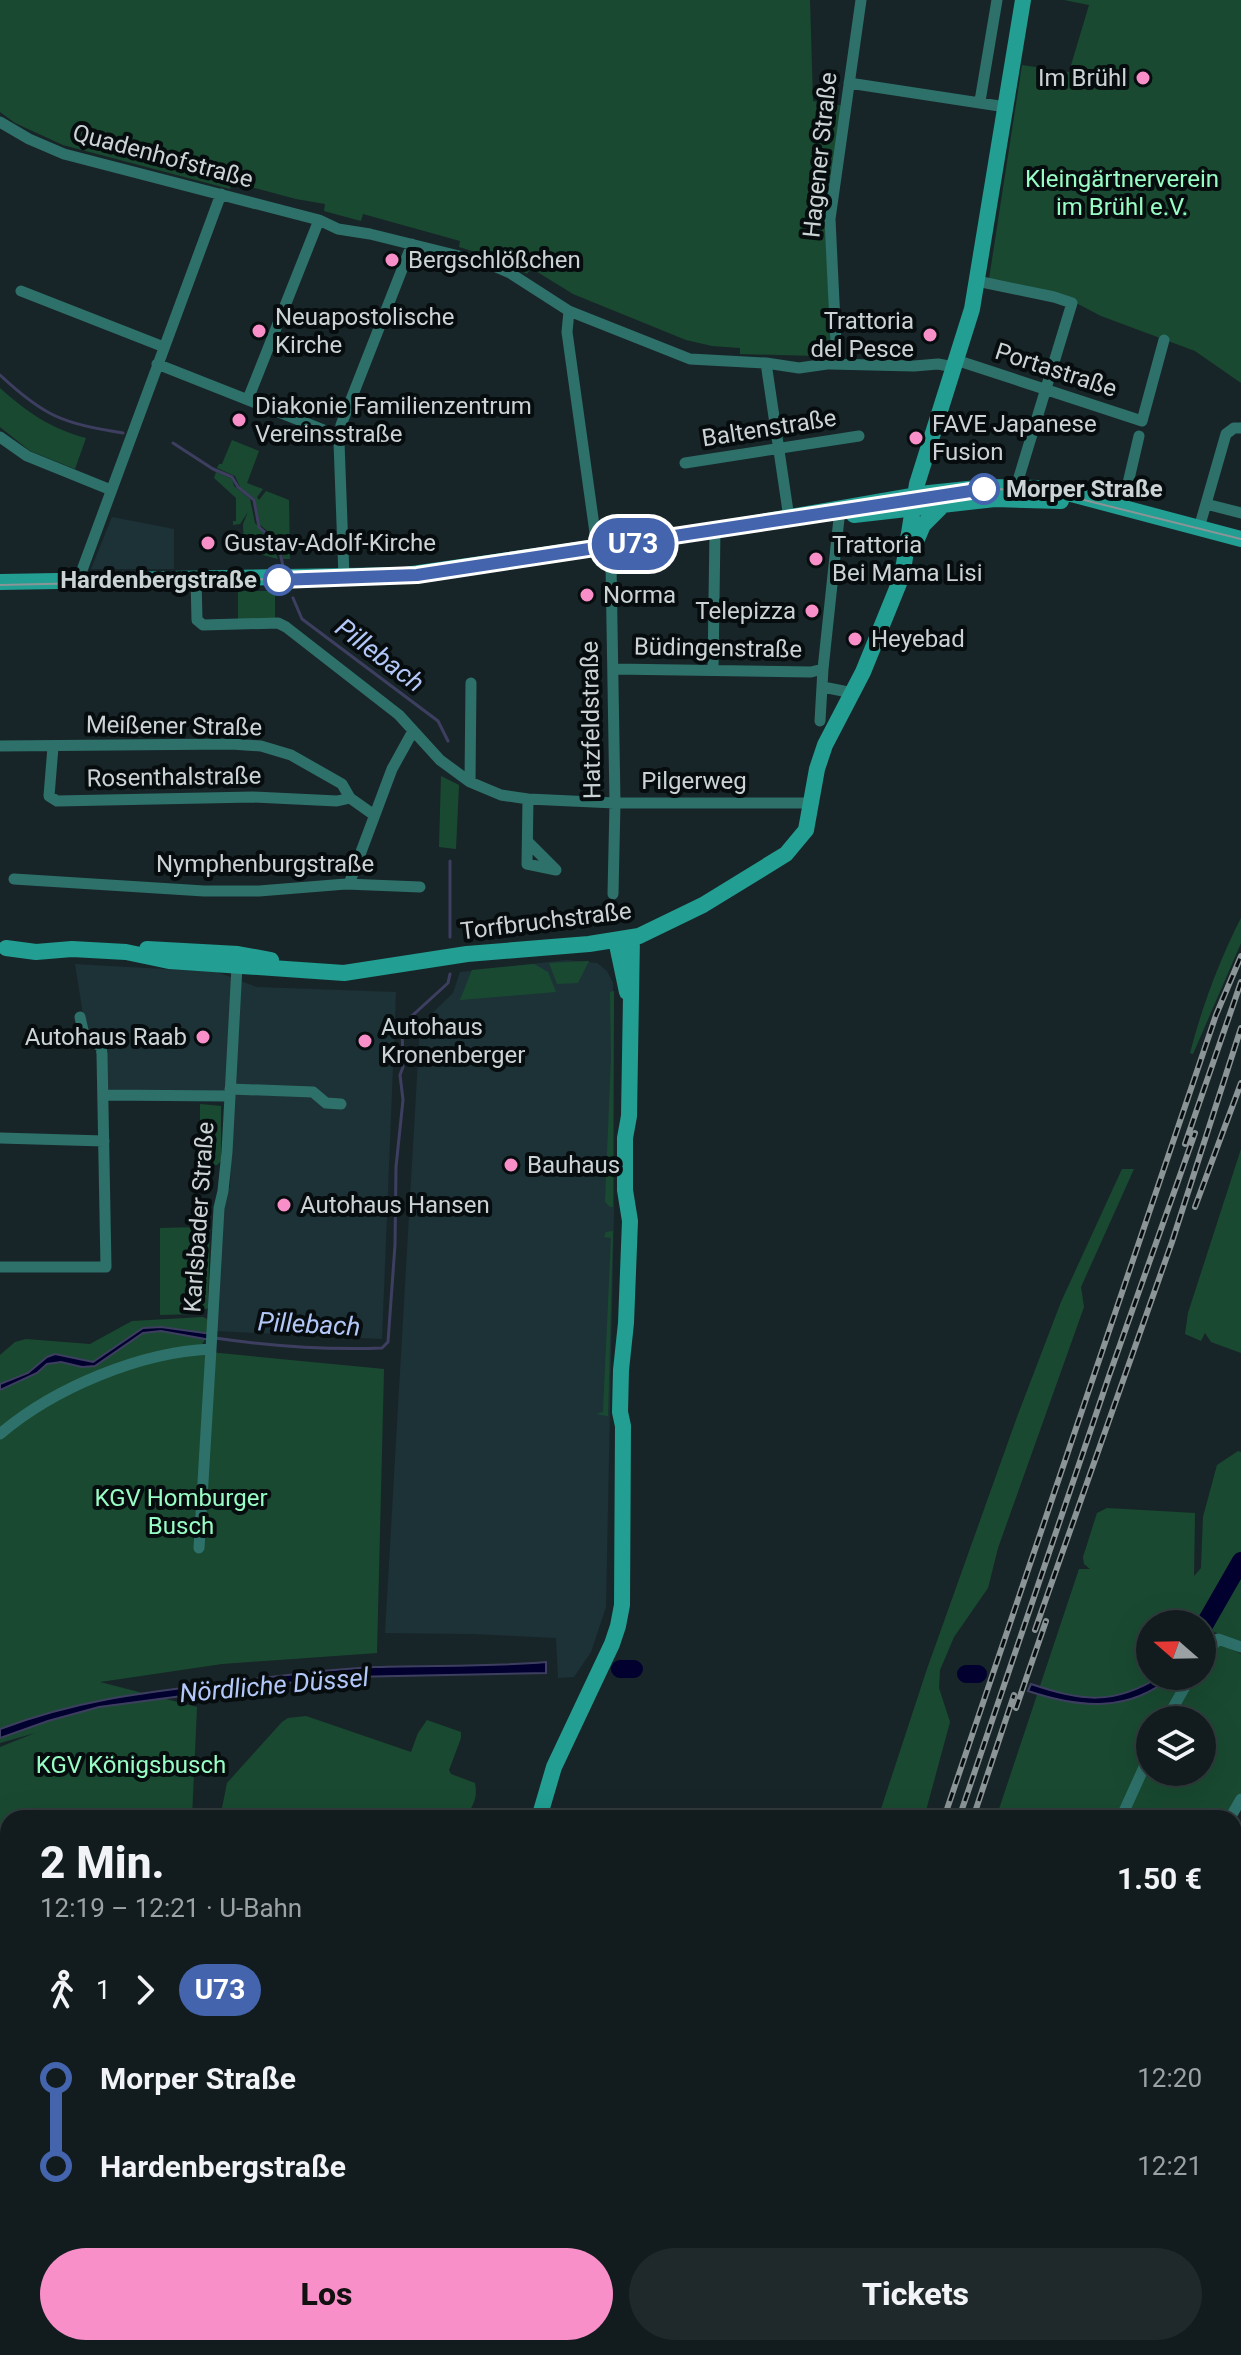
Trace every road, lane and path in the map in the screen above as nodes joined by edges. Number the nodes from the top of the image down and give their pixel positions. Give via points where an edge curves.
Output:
1 (861, 0) edge
2 (997, 0) edge
3 (1023, 0) edge
4 (849, 83) junction
5 (980, 101) junction
6 (1006, 107) junction
7 (0, 122) edge
8 (221, 194) junction
9 (319, 220) junction
10 (412, 244) junction
11 (977, 281) junction
12 (21, 291) dead end
13 (569, 311) junction
14 (1164, 340) dead end
15 (164, 347) junction
16 (766, 363) junction
17 (157, 364) junction
18 (832, 364) junction
19 (954, 368) junction
20 (1044, 390) junction
21 (248, 399) junction
22 (1241, 428) edge
23 (339, 436) junction
24 (859, 436) dead end
25 (1139, 436) dead end
26 (0, 437) edge
27 (779, 448) junction
28 (685, 463) dead end
29 (1016, 487) junction
30 (111, 490) junction
31 (913, 503) junction
32 (944, 504) junction
33 (1103, 504) junction
34 (1206, 504) junction
35 (1122, 509) junction
36 (840, 511) junction
37 (1241, 513) edge
38 (871, 515) junction
39 (789, 518) junction
40 (1199, 528) junction
41 (715, 530) junction
42 (1241, 539) edge
43 (603, 546) junction
44 (908, 549) junction
45 (344, 577) junction
46 (196, 579) junction
47 (78, 581) junction
48 (0, 582) edge
49 (613, 669) junction
50 (823, 669) junction
51 (713, 670) junction
52 (471, 683) dead end
53 (823, 687) junction
54 (853, 693) junction
55 (820, 721) dead end
56 (413, 731) junction
57 (0, 746) edge
58 (53, 747) junction
59 (470, 782) junction
60 (350, 798) junction
61 (528, 799) junction
62 (615, 803) junction
63 (812, 803) junction
64 (374, 815) junction
65 (528, 842) dead end
66 (14, 879) dead end
67 (349, 884) junction
68 (420, 887) dead end
69 (613, 894) dead end
70 (624, 939) junction
71 (3, 948) edge
72 (154, 948) junction
73 (126, 952) junction
74 (284, 962) junction
75 (398, 964) junction
76 (237, 966) junction
77 (80, 1017) dead end
78 (229, 1093) junction
79 (104, 1095) junction
80 (341, 1104) dead end
81 (0, 1138) edge
82 (104, 1141) junction
83 (0, 1267) edge
84 (211, 1347) junction
85 (0, 1434) edge
86 (199, 1548) dead end
87 (1216, 1642) edge
88 (1241, 1647) edge
89 (1136, 1785) edge
90 (541, 1810) edge
91 (1125, 1810) edge

1 - 4 street, Hagener Straße
2 - 5 street
3 - 6 main road
4 - 5 street
4 - 18 street, Hagener Straße via 830,219
5 - 6 street
6 - 11 main road
7 - 8 street, Quadenhofstraße via 64,154
8 - 9 street, Quadenhofstraße
8 - 15 street
9 - 10 street, Quadenhofstraße
9 - 21 street
10 - 13 street, Quadenhofstraße via 498,267
10 - 23 street
11 - 19 main road
11 - 20 street via 1072,303
12 - 15 street
13 - 16 street, Quadenhofstraße via 690,359
13 - 43 street, Hatzfeldstraße via 567,332
14 - 20 street, Portastraße via 1142,421
15 - 17 street
16 - 18 street, Quadenhofstraße via 799,368
16 - 27 street
17 - 21 street
17 - 30 street
18 - 19 street, Quadenhofstraße
19 - 20 street, Portastraße
19 - 31 main road
20 - 29 street
21 - 23 street
22 - 34 street via 1226,434
23 - 45 street
24 - 27 street, Baltenstraße
25 - 35 street
26 - 30 street via 27,456
27 - 28 street, Baltenstraße
27 - 39 street
29 - 31 main road via 987,487
29 - 33 main road
30 - 47 street
31 - 32 main road
31 - 36 main road
31 - 38 main road
31 - 44 main road, Torfbruchstraße
32 - 33 main road via 1012,499
32 - 44 main road
33 - 35 main road
34 - 37 street
34 - 40 street
35 - 40 main road
36 - 38 main road
36 - 39 main road
36 - 50 street
38 - 44 main road via 894,524
39 - 41 main road
40 - 42 main road
41 - 43 main road
41 - 51 street
43 - 45 main road via 405,575
43 - 49 street, Hatzfeldstraße
44 - 54 main road, Torfbruchstraße via 889,615
45 - 46 main road
46 - 47 main road
46 - 56 street, Pilgerweg via 197,620 203,625 278,623
47 - 48 main road
49 - 51 street, Büdingenstraße
49 - 62 street, Hatzfeldstraße
50 - 51 street, Büdingenstraße
50 - 53 street
52 - 59 street
53 - 54 street
53 - 55 street
54 - 63 main road, Torfbruchstraße via 820,758
56 - 59 street, Pilgerweg
56 - 64 street
57 - 58 street, Meißener Straße
58 - 60 street, Meißener Straße via 261,746 291,755 342,784
58 - 60 street, Rosenthalstraße via 49,796 57,801
59 - 61 street, Pilgerweg
60 - 64 street, Meißener Straße
61 - 62 street, Pilgerweg
61 - 65 street
62 - 63 street, Pilgerweg
62 - 69 street, Hatzfeldstraße
63 - 70 main road, Torfbruchstraße via 803,835 776,863 654,931
64 - 67 street
66 - 67 street, Nymphenburgstraße via 204,891
67 - 68 street, Nymphenburgstraße
70 - 75 main road, Torfbruchstraße
70 - 90 main road via 630,1005 625,1138 630,1212 620,1412 622,1605 612,1644 554,1767
71 - 73 main road, Torfbruchstraße via 36,944
72 - 73 main road, Torfbruchstraße
72 - 74 main road, Torfbruchstraße
72 - 76 main road via 170,956
73 - 76 main road, Torfbruchstraße
74 - 75 main road, Torfbruchstraße
74 - 76 main road
75 - 76 main road, Torfbruchstraße via 344,973
76 - 78 street, Karlsbader Straße
77 - 79 street via 84,1035 101,1047
78 - 79 street
78 - 80 street, Karlsbader Straße via 313,1092 326,1103
78 - 84 street, Karlsbader Straße
79 - 82 street
81 - 82 street
82 - 83 street via 106,1267
84 - 85 street via 124,1366 76,1387
84 - 86 street, Karlsbader Straße
87 - 88 street
89 - 91 street

